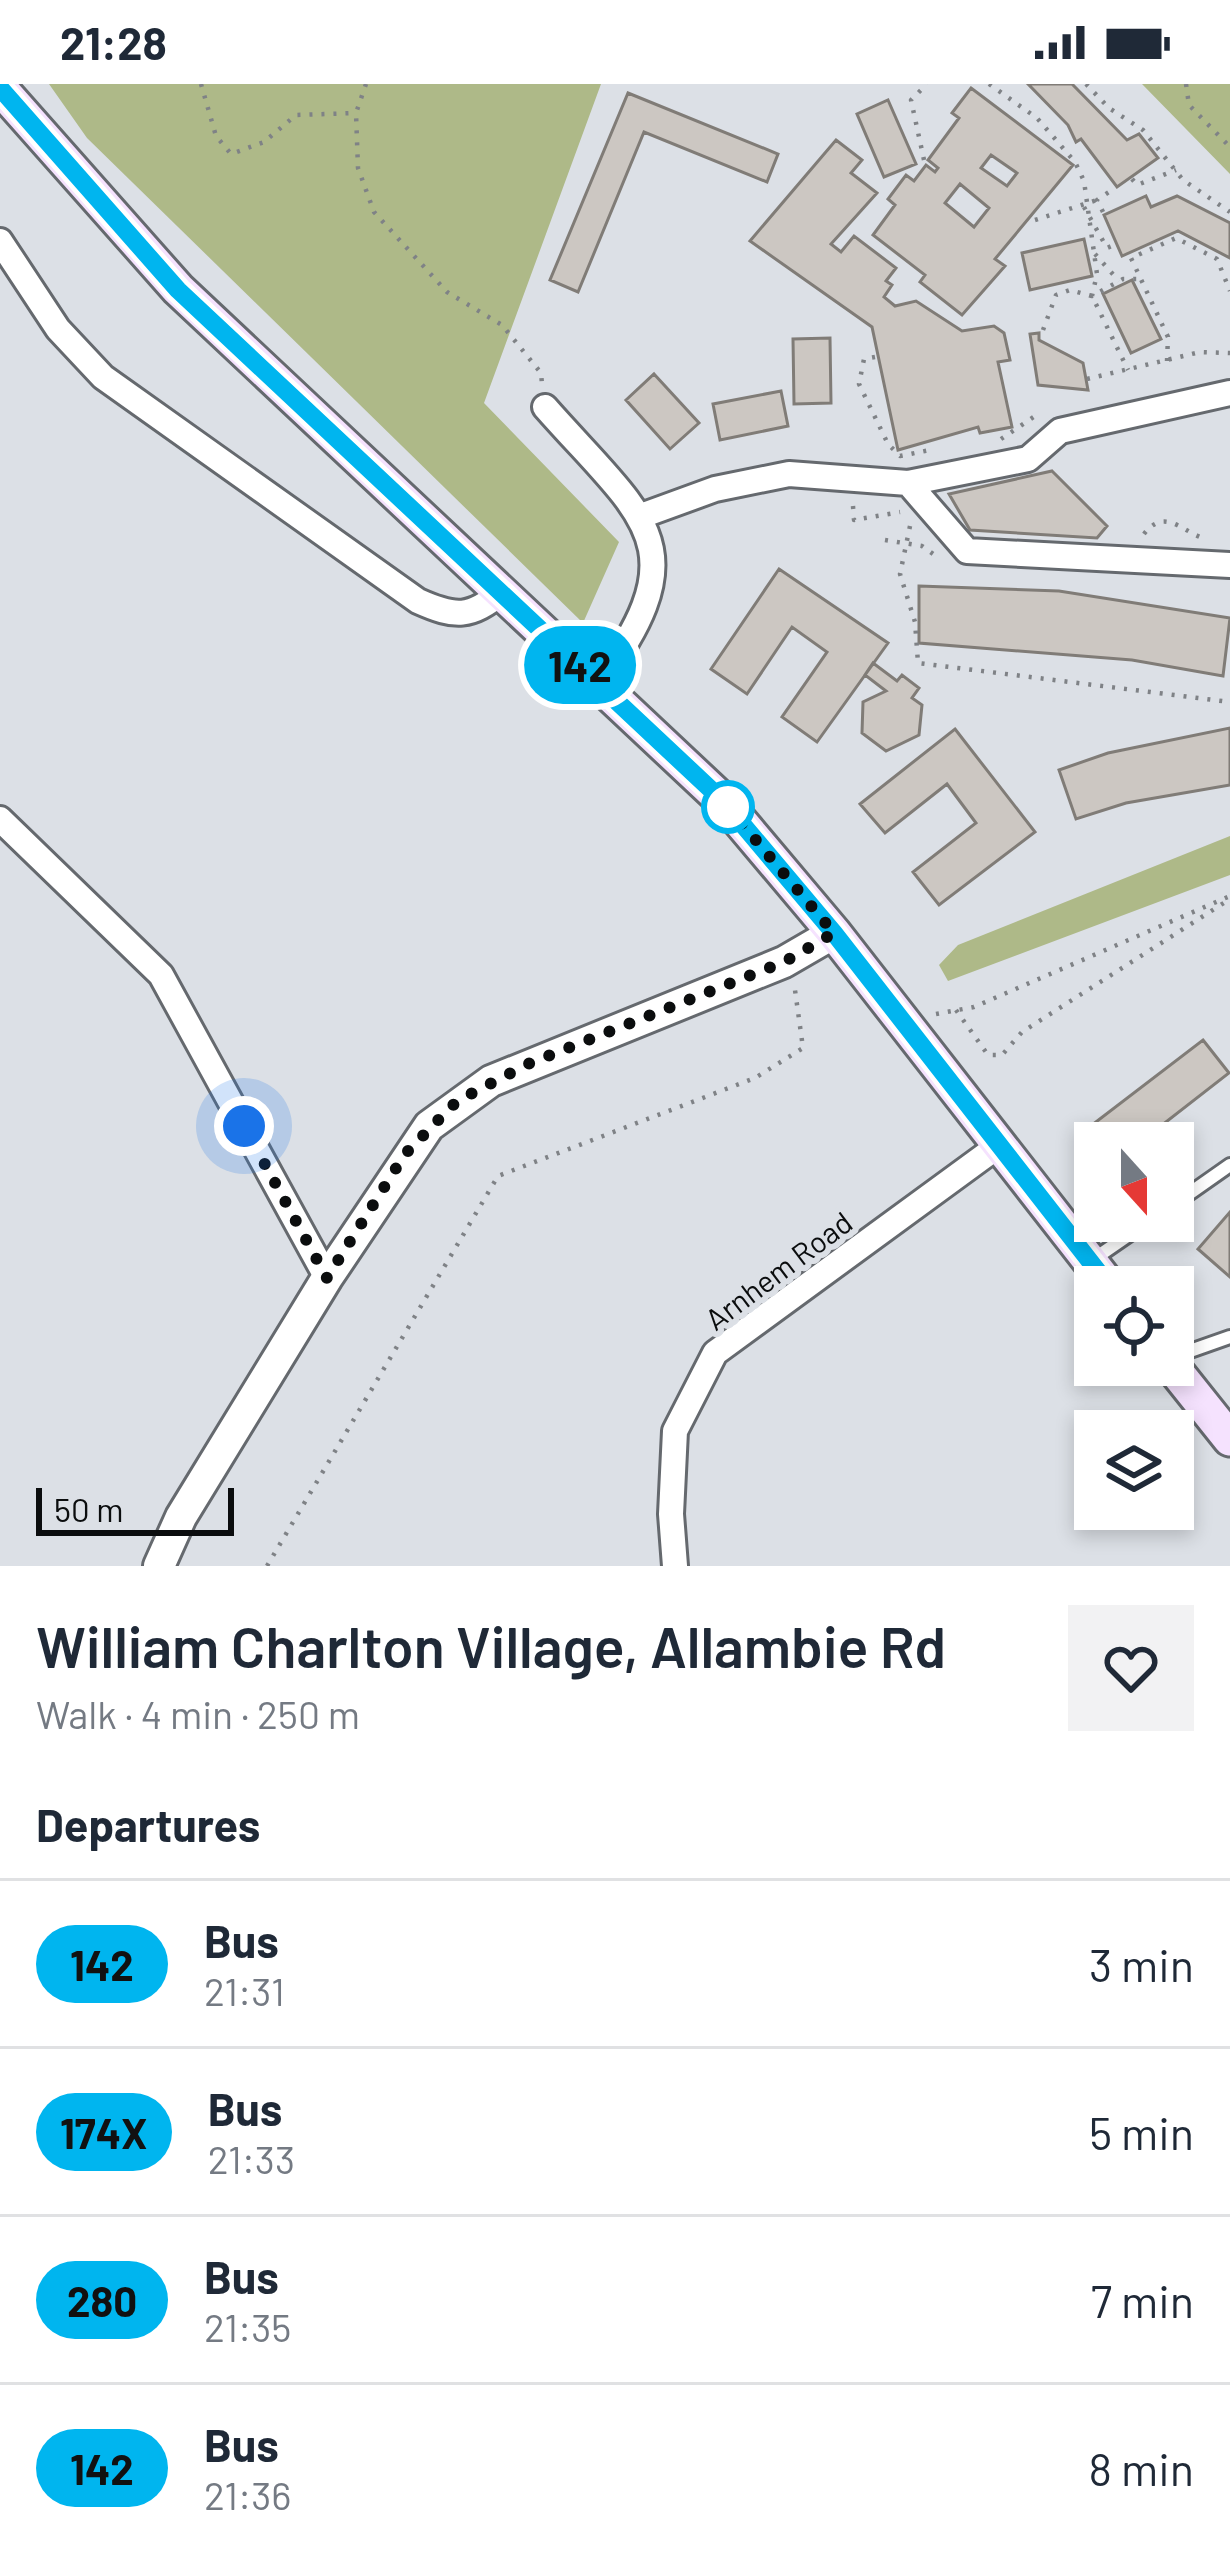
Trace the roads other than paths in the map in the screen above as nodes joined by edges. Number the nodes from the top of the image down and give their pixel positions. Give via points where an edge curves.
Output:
1 (0, 88) edge
2 (0, 241) edge
3 (1230, 393) edge
4 (545, 407) road end
5 (908, 483) junction
6 (641, 516) junction
7 (1230, 565) edge
8 (502, 592) junction
9 (599, 682) junction
10 (0, 818) edge
11 (834, 933) junction
12 (998, 1146) junction
13 (1230, 1165) edge
14 (1194, 1190) edge
15 (1130, 1242) edge
16 (1094, 1266) edge
17 (1107, 1266) edge
18 (327, 1278) junction
19 (1230, 1337) edge
20 (1194, 1352) edge
21 (1191, 1386) edge
22 (1230, 1439) edge
23 (141, 1566) edge
24 (160, 1566) edge
25 (675, 1566) edge

1 - 8 main road via 178,290
2 - 8 street via 58,329 103,377 418,601 443,612 478,612
3 - 5 street via 1060,431 1028,459
4 - 6 street
5 - 6 street via 789,474
5 - 7 street via 967,550
6 - 9 street via 654,547 653,590 632,639
8 - 9 main road
9 - 11 main road via 722,800
10 - 18 street via 161,975
11 - 12 main road
11 - 18 street via 784,962 528,1064 457,1101 405,1154
12 - 16 main road
12 - 25 street, Arnhem Road via 715,1353 675,1431
13 - 14 lane
15 - 17 lane
18 - 24 street via 181,1517
19 - 20 lane
21 - 22 main road
23 - 24 street

